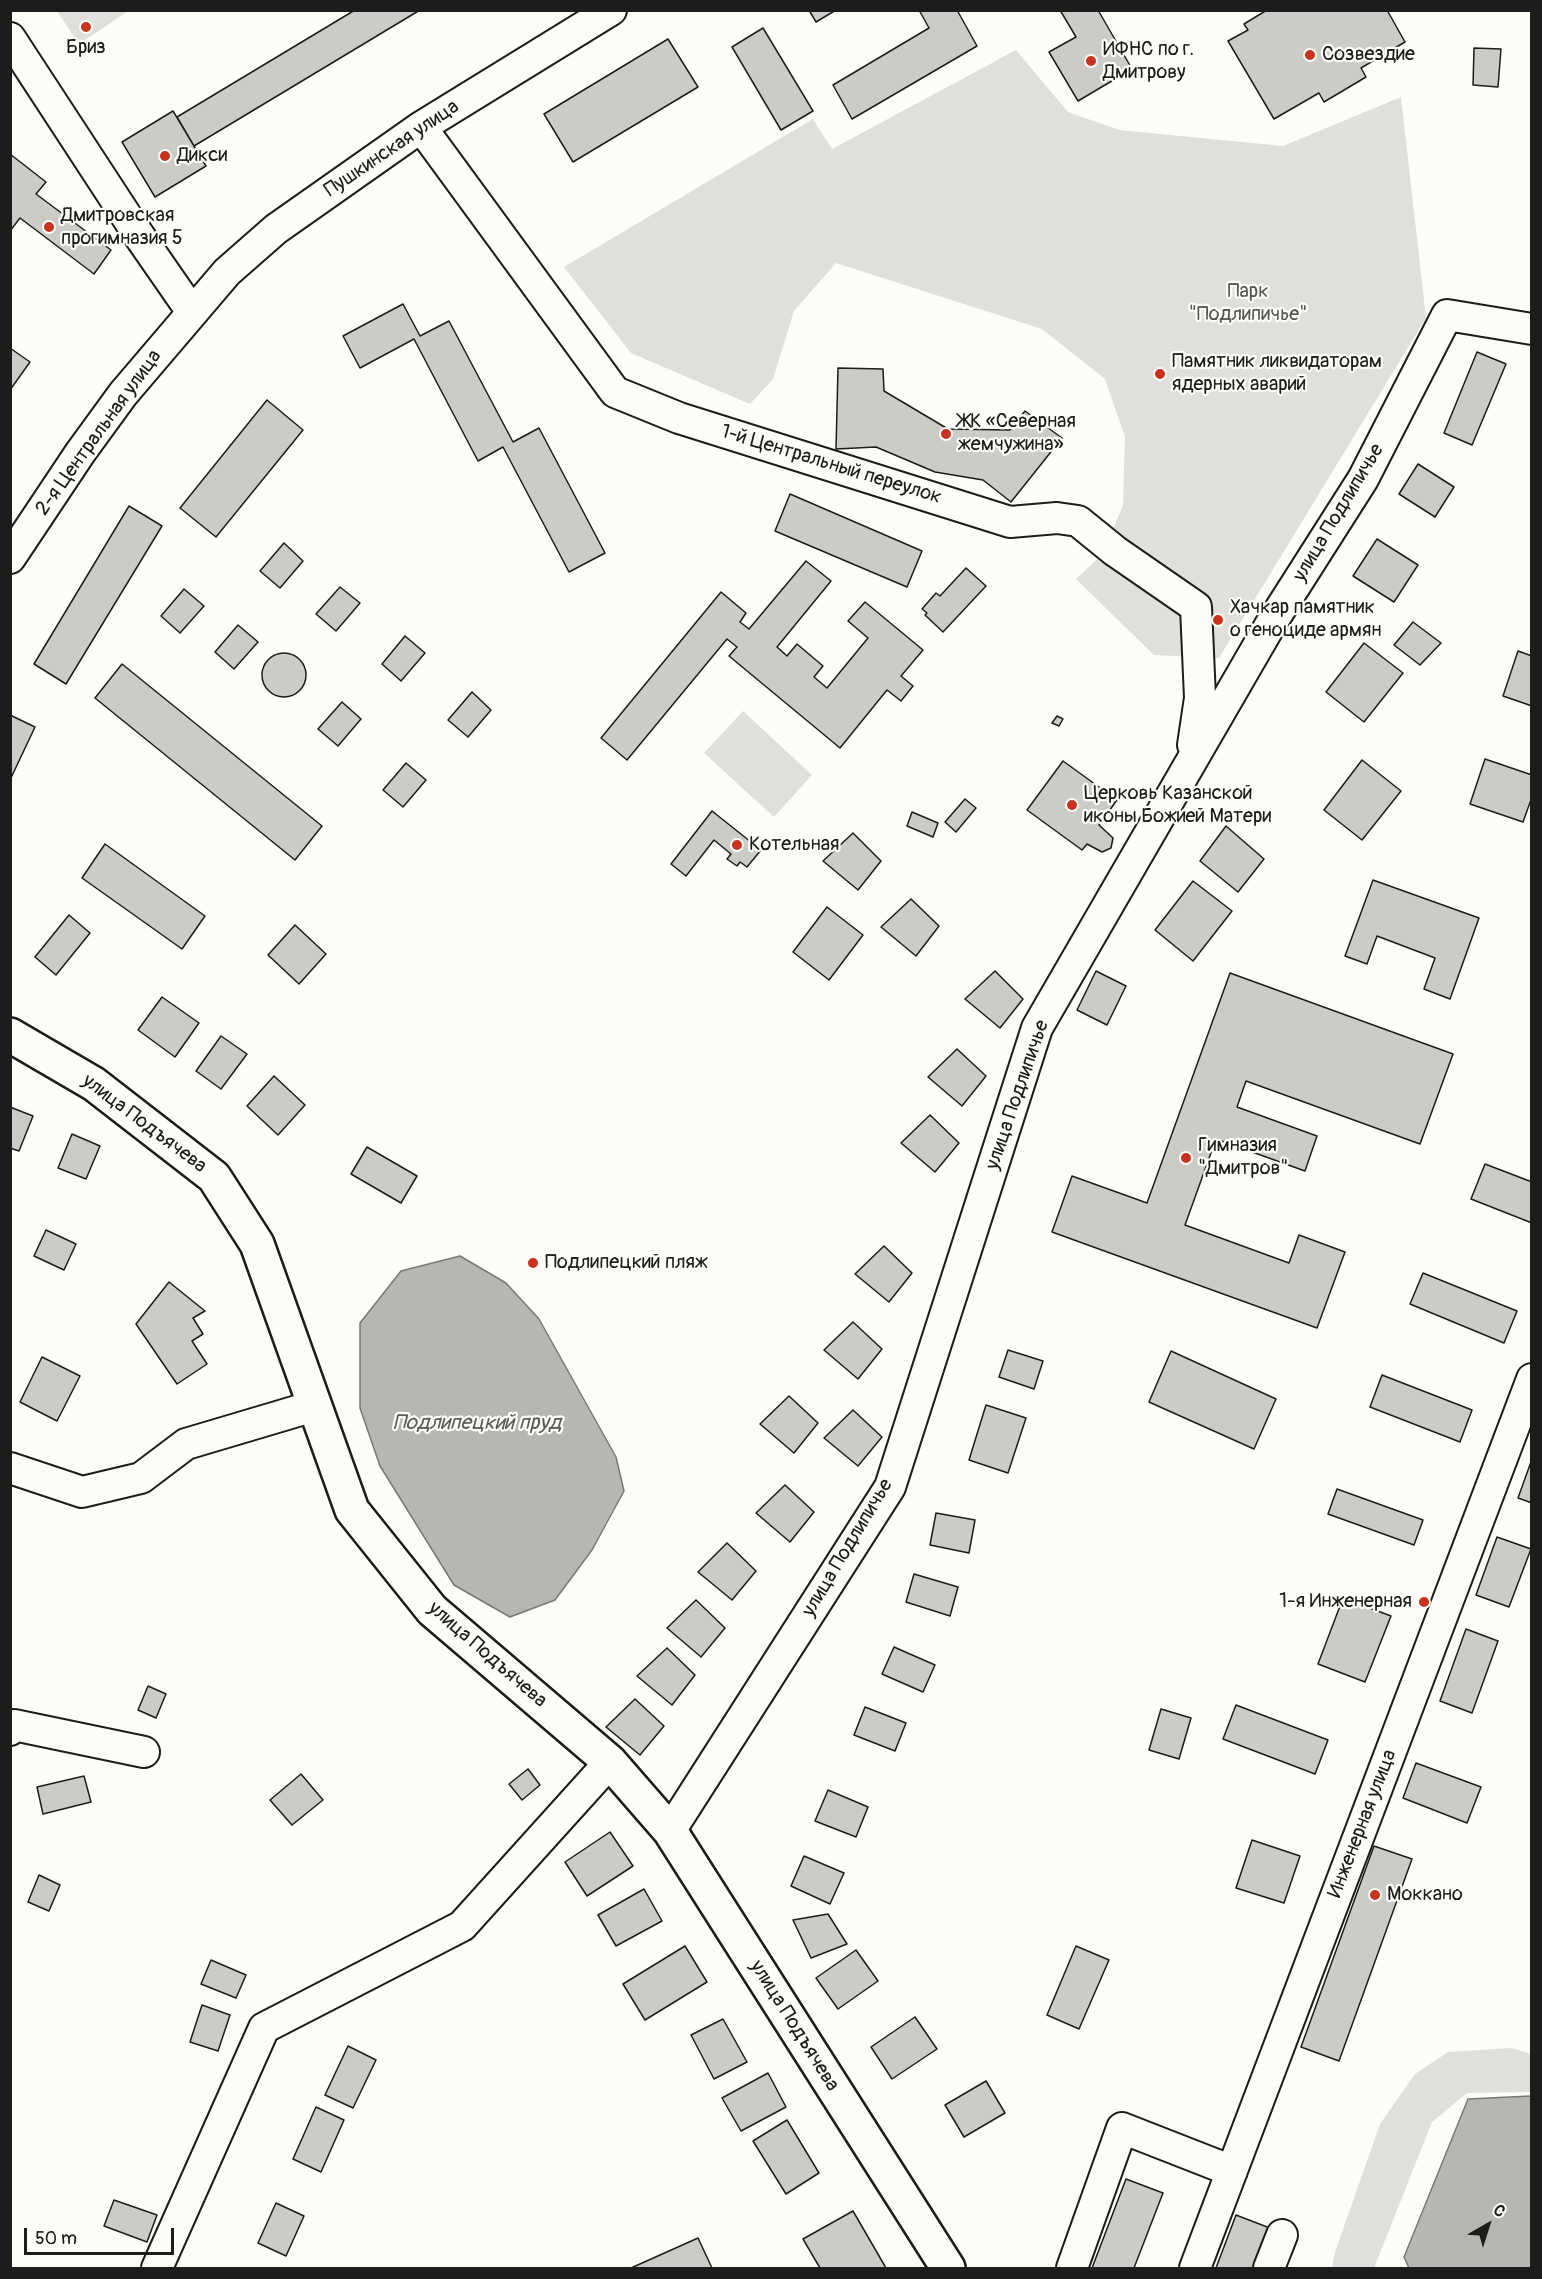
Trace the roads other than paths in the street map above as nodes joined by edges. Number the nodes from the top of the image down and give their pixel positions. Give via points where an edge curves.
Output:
1 (611, 10) edge
2 (10, 38) edge
3 (421, 127) junction
4 (192, 312) junction
5 (1532, 329) edge
6 (10, 558) edge
7 (1191, 760) junction
8 (10, 1035) edge
9 (1530, 1388) edge
10 (314, 1406) junction
11 (10, 1468) edge
12 (10, 1730) edge
13 (144, 1752) dead end
14 (610, 1762) junction
15 (670, 1831) junction
16 (1232, 2171) junction
17 (1282, 2235) dead end
18 (157, 2268) edge
19 (948, 2268) edge
20 (1072, 2268) edge
21 (1195, 2268) edge
22 (1269, 2268) edge

1 - 3 street, Пушкинская улица
2 - 4 street
3 - 4 street, Пушкинская улица via 276,229 227,273
3 - 7 street, 1-й Центральный переулок via 615,392 679,418 1010,522 1057,518 1078,521 1196,607 1200,698
4 - 6 street, 2-я Центральная улица via 123,394
5 - 7 street, улица Подлипичье via 1447,315 1363,479
7 - 15 street, улица Подлипичье via 1037,1028 890,1487
8 - 10 main road, улица Подъячева via 93,1084 214,1177 257,1244
9 - 16 street, Инженерная улица
10 - 11 street via 186,1444 141,1478 81,1492
10 - 14 main road, улица Подъячева via 352,1510 432,1610
12 - 13 street via 14,1725
14 - 15 main road, улица Подъячева
14 - 18 street via 462,1926 264,2028
15 - 19 main road, улица Подъячева
16 - 20 street via 1122,2128
16 - 21 street, Инженерная улица
17 - 22 street

